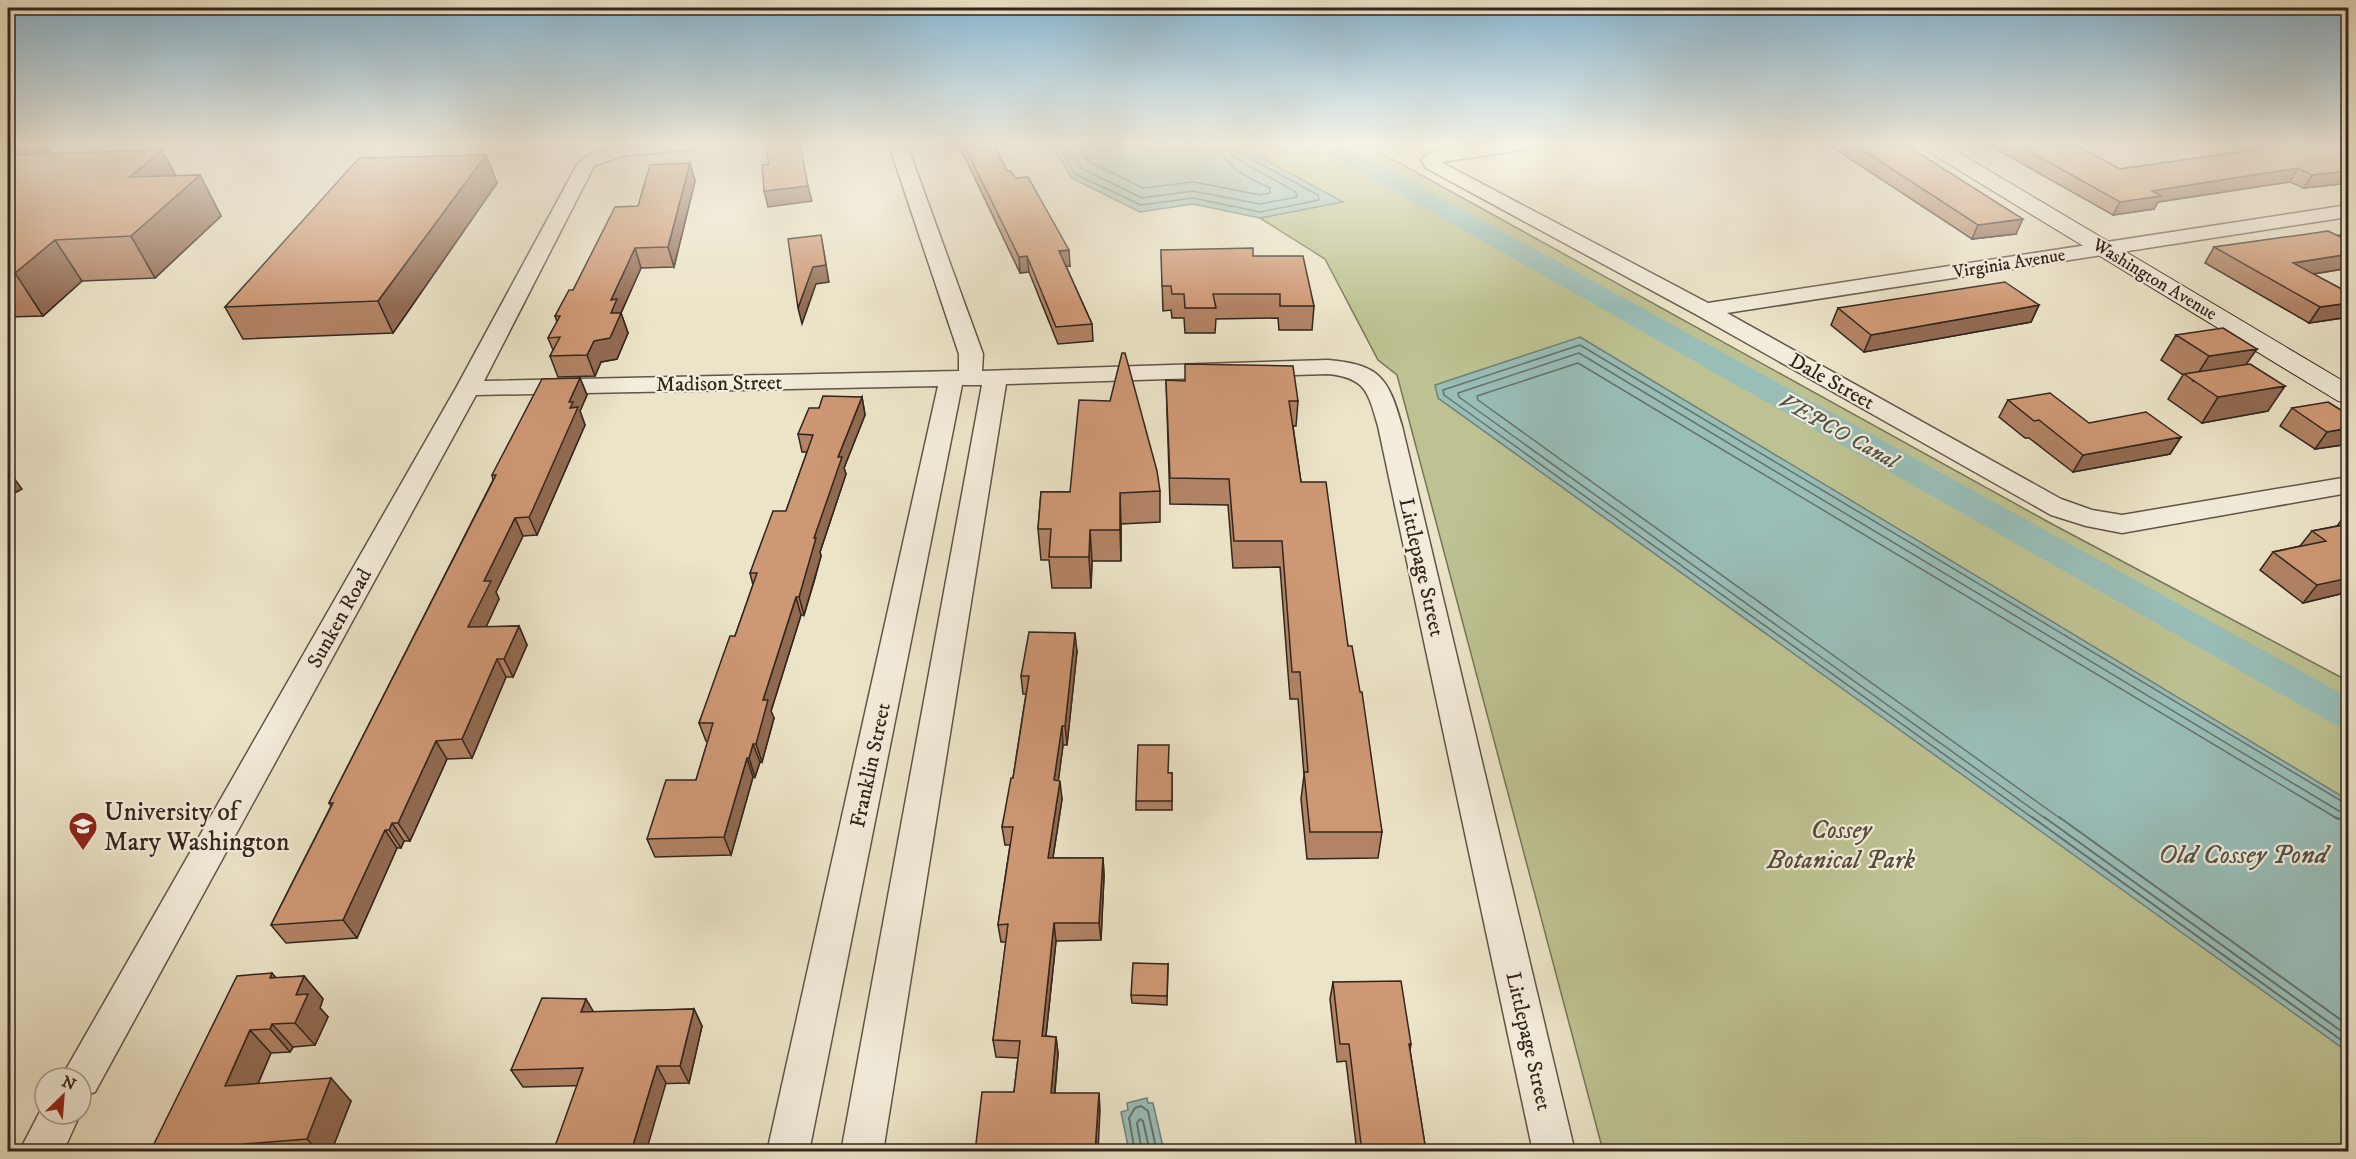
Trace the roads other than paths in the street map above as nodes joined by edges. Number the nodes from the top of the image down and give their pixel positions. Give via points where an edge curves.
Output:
1 (568, 199) edge
2 (917, 199) edge
3 (1498, 199) edge
4 (2021, 199) edge
5 (2349, 211) edge
6 (2103, 248) junction
7 (1706, 310) junction
8 (973, 378) junction
9 (468, 388) junction
10 (2349, 395) edge
11 (2349, 485) edge
12 (88, 1066) edge
13 (54, 1126) edge
14 (40, 1152) edge
15 (788, 1152) edge
16 (862, 1152) edge
17 (1554, 1152) edge

1 - 9 street, Sunken Road
2 - 8 street, Franklin Street via 971,354
3 - 7 street, Dale Street
4 - 6 street, Washington Avenue
5 - 6 street, Virginia Avenue
6 - 7 street, Virginia Avenue
6 - 10 street, Washington Avenue
7 - 11 street, Dale Street via 2052,505 2099,522 2122,524
8 - 9 street, Madison Street
8 - 15 street, Franklin Street
8 - 16 street, Franklin Street
8 - 17 street, Littlepage Street via 1328,367 1357,372 1379,387
9 - 12 street, Sunken Road
13 - 14 street

